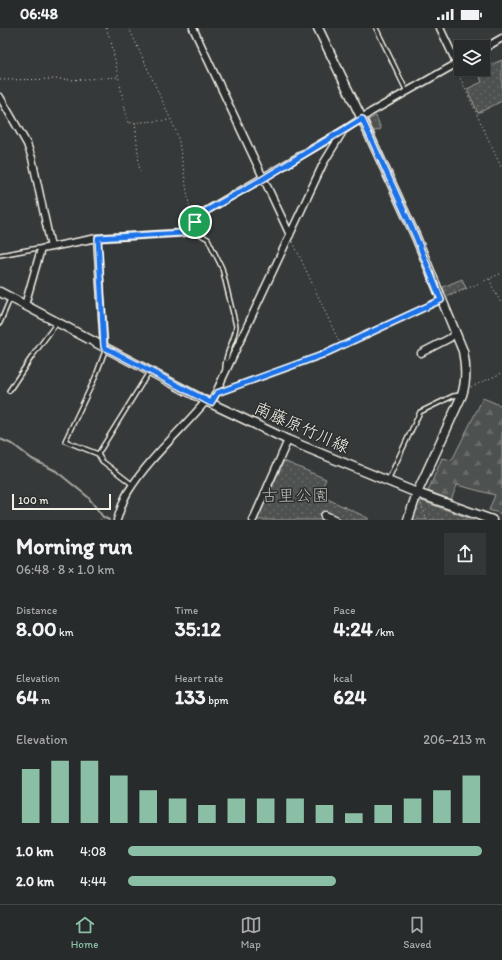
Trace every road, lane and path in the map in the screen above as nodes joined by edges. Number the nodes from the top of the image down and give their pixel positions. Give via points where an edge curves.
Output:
1 (106, 28) edge
2 (129, 28) edge
3 (193, 28) edge
4 (318, 28) edge
5 (376, 28) edge
6 (440, 28) edge
7 (502, 38) edge
8 (490, 45) edge
9 (454, 57) edge
10 (454, 65) edge
11 (463, 76) edge
12 (119, 77) junction
13 (0, 80) edge
14 (407, 92) junction
15 (0, 97) edge
16 (362, 119) junction
17 (172, 120) junction
18 (135, 122) junction
19 (344, 130) junction
20 (502, 169) edge
21 (140, 174) dead end
22 (263, 179) junction
23 (195, 222) junction
24 (194, 231) junction
25 (290, 235) junction
26 (98, 238) junction
27 (51, 247) junction
28 (41, 249) junction
29 (0, 255) edge
30 (502, 273) edge
31 (490, 278) junction
32 (0, 292) edge
33 (11, 298) junction
34 (441, 300) junction
35 (25, 305) junction
36 (502, 306) edge
37 (57, 322) junction
38 (0, 323) edge
39 (455, 333) junction
40 (341, 347) junction
41 (105, 348) junction
42 (421, 353) dead end
43 (149, 371) junction
44 (502, 373) edge
45 (225, 375) junction
46 (463, 391) junction
47 (9, 392) dead end
48 (217, 393) junction
49 (209, 402) junction
50 (288, 440) junction
51 (98, 454) junction
52 (388, 480) junction
53 (133, 485) junction
54 (417, 493) junction
55 (325, 516) dead end
56 (100, 520) edge
57 (103, 520) edge
58 (117, 520) edge
59 (253, 520) edge
60 (334, 520) edge
61 (408, 520) edge
62 (427, 520) edge
63 (492, 520) edge

1 - 12 path via 112,41
2 - 17 path
3 - 22 street
4 - 16 street
5 - 14 lane
6 - 9 street
7 - 8 street
10 - 14 street
11 - 20 path
12 - 13 path
12 - 18 path via 128,123
14 - 16 street
15 - 27 street via 27,144 32,158
16 - 19 street
16 - 34 street via 416,237
17 - 18 path
17 - 23 path via 179,142 192,219
18 - 21 path
19 - 22 street
19 - 25 street via 323,164
22 - 23 street via 199,215
22 - 25 street
23 - 24 street
24 - 26 street
24 - 45 lane via 208,239 222,268 236,326 224,363
25 - 40 path
25 - 45 street
26 - 27 street
26 - 41 street
27 - 28 street
28 - 29 lane
28 - 35 street
30 - 31 path
31 - 34 path
31 - 36 path
32 - 33 street, 南藤原竹川線
33 - 35 street, 南藤原竹川線
33 - 38 lane
34 - 39 street
34 - 40 path
35 - 37 street, 南藤原竹川線
37 - 41 street, 南藤原竹川線
37 - 47 lane
39 - 42 street
39 - 46 street via 466,364
40 - 48 path
41 - 43 street, 南藤原竹川線
41 - 51 lane via 95,378 65,441
43 - 49 street, 南藤原竹川線
43 - 51 lane
44 - 46 path
45 - 48 street
46 - 52 lane via 420,412
46 - 54 street
48 - 49 street
49 - 50 street, 南藤原竹川線
49 - 53 street via 148,465
50 - 52 street, 南藤原竹川線
50 - 59 street
51 - 53 lane via 102,461
52 - 54 street, 南藤原竹川線
53 - 58 street via 127,493
54 - 61 street
54 - 62 path
54 - 63 street, 南藤原竹川線
55 - 60 street
56 - 57 path

